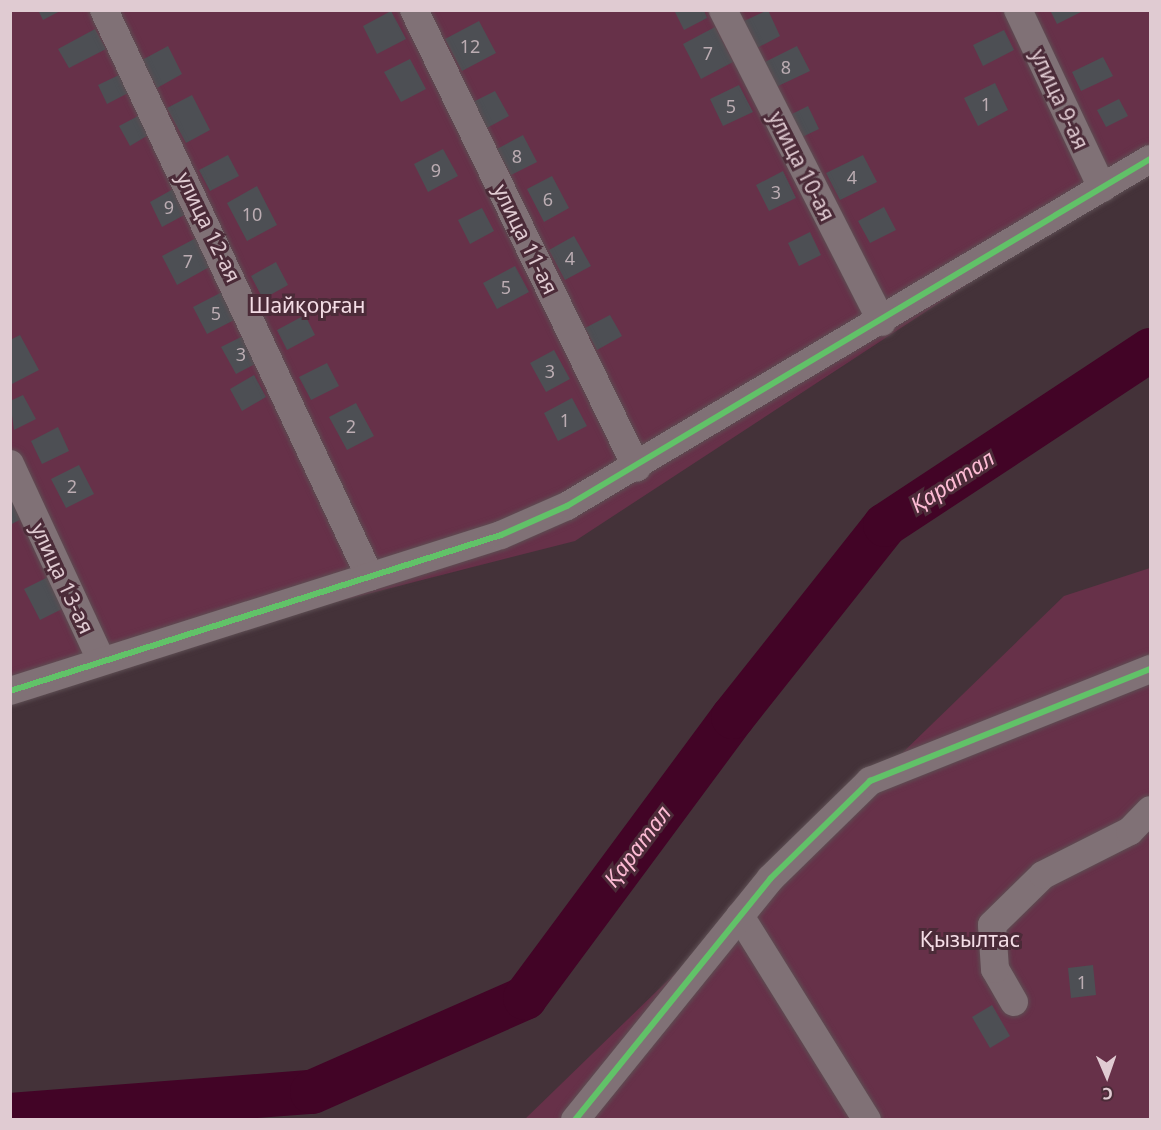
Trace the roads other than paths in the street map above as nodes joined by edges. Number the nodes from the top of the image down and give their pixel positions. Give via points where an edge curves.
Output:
1 (104, 10) edge
2 (414, 10) edge
3 (723, 10) edge
4 (1018, 10) edge
5 (1150, 159) edge
6 (1102, 188) junction
7 (882, 321) junction
8 (10, 464) edge
9 (637, 468) junction
10 (370, 577) junction
11 (101, 660) junction
12 (1150, 669) edge
13 (10, 691) edge
14 (1150, 810) edge
15 (740, 916) junction
16 (1014, 1002) dead end
17 (575, 1119) edge
18 (867, 1119) edge

1 - 10 street, улица 12-ая
2 - 9 street, улица 11-ая
3 - 7 street, улица 10-ая
4 - 6 street, улица 9-ая
5 - 6 street
6 - 7 street
7 - 9 street
8 - 11 street, улица 13-ая
9 - 10 street via 501,535
10 - 11 street
11 - 13 street
12 - 15 street via 870,781
14 - 16 street via 1130,831 1043,874 992,925 995,969
15 - 17 street
15 - 18 street

